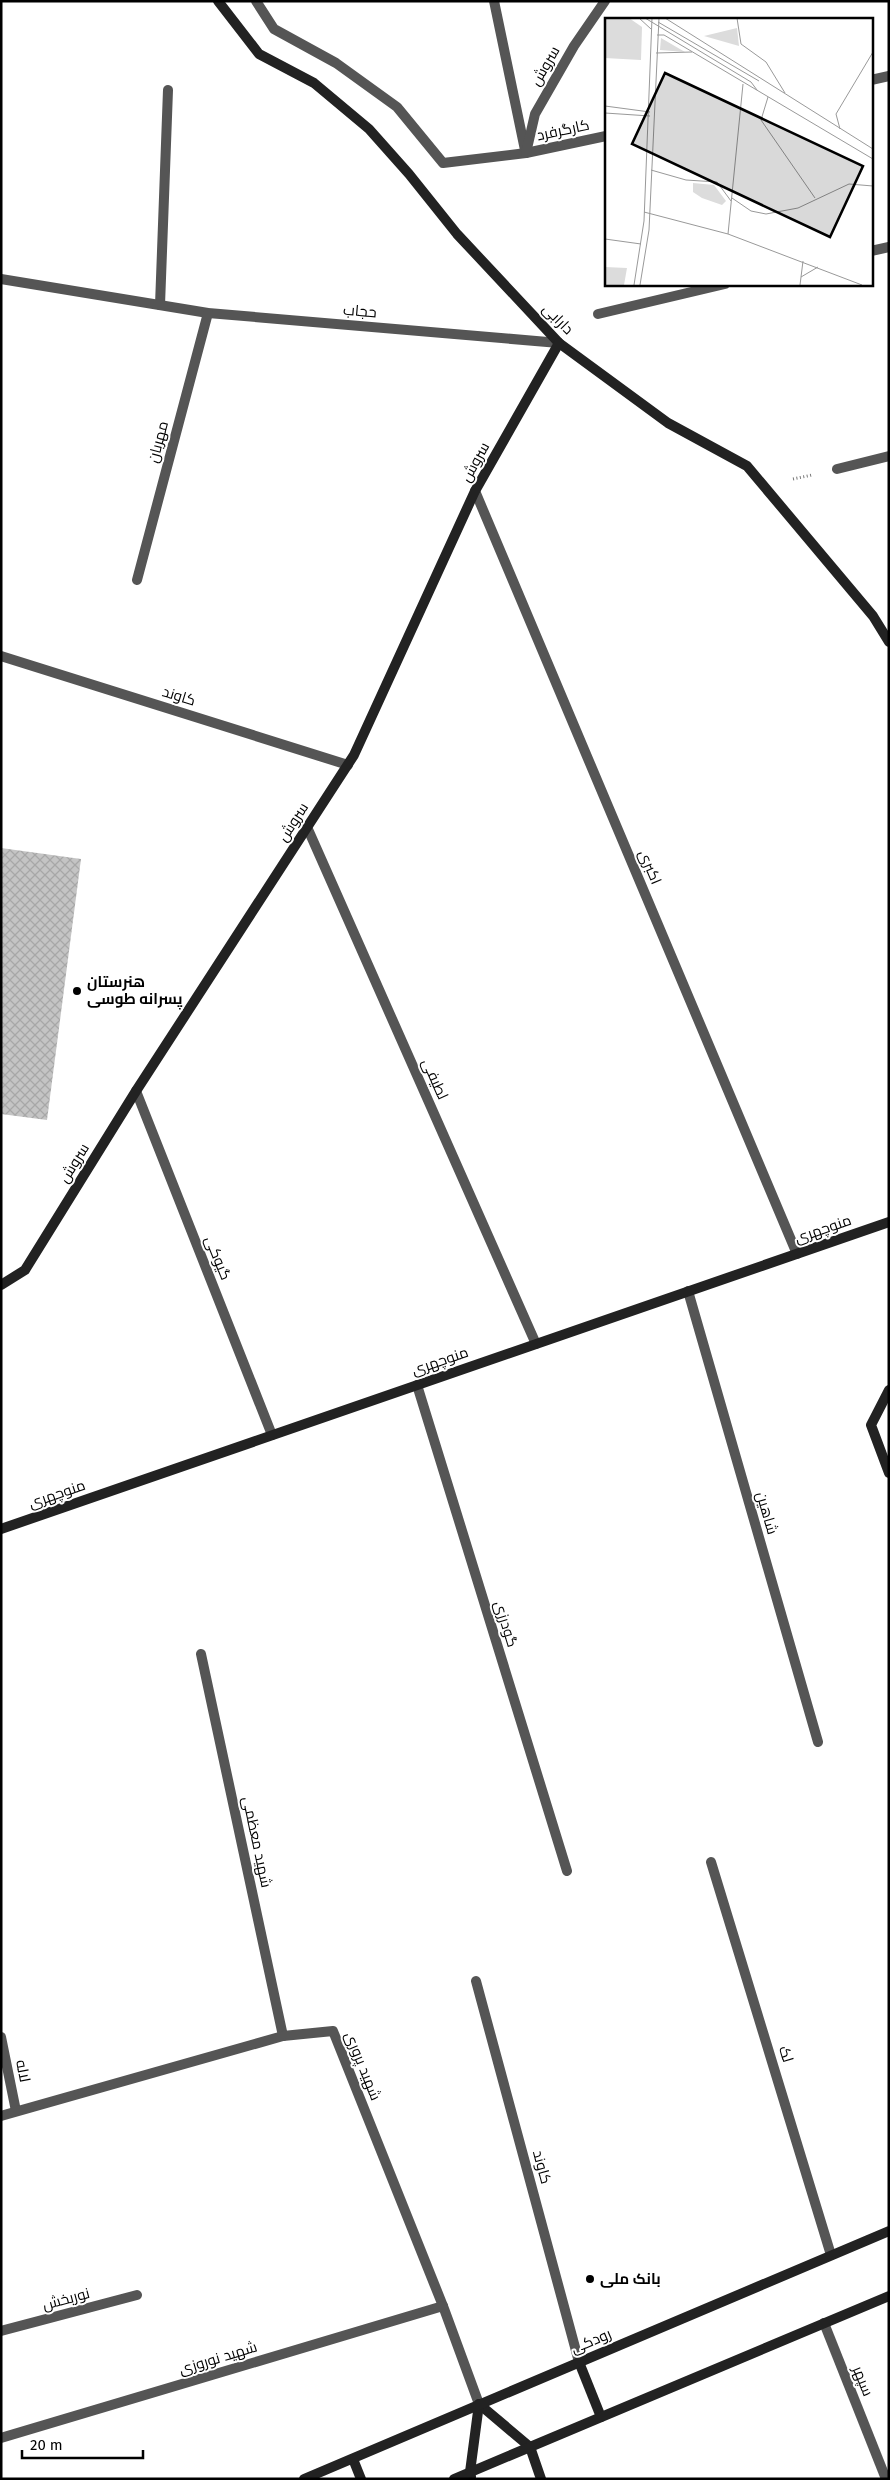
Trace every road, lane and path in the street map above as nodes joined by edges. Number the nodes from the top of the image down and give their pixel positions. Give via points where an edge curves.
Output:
1 (218, 1) edge
2 (256, 1) edge
3 (494, 1) edge
4 (605, 1) edge
5 (889, 76) edge
6 (872, 80) edge
7 (168, 90) dead end
8 (605, 136) edge
9 (526, 153) junction
10 (889, 247) edge
11 (872, 251) edge
12 (1, 280) edge
13 (721, 285) edge
14 (160, 305) junction
15 (208, 313) junction
16 (598, 314) dead end
17 (559, 343) junction
18 (889, 456) edge
19 (837, 469) joint
20 (763, 485) junction
21 (475, 491) junction
22 (137, 580) dead end
23 (889, 642) edge
24 (1, 656) edge
25 (348, 765) junction
26 (307, 827) junction
27 (136, 1091) junction
28 (889, 1222) edge
29 (798, 1254) junction
30 (1, 1284) edge
31 (688, 1291) junction
32 (536, 1344) junction
33 (416, 1385) junction
34 (889, 1390) edge
35 (272, 1435) junction
36 (889, 1473) edge
37 (1, 1529) edge
38 (201, 1654) dead end
39 (818, 1742) dead end
40 (712, 1862) dead end
41 (567, 1871) dead end
42 (476, 1980) dead end
43 (282, 2036) junction
44 (1, 2037) edge
45 (16, 2112) junction
46 (1, 2116) edge
47 (889, 2231) edge
48 (831, 2255) junction
49 (138, 2295) dead end
50 (889, 2296) edge
51 (443, 2306) junction
52 (824, 2323) junction
53 (1, 2331) edge
54 (579, 2362) junction
55 (480, 2404) junction
56 (601, 2417) junction
57 (1, 2438) edge
58 (530, 2447) junction
59 (353, 2458) junction
60 (471, 2475) edge
61 (304, 2479) edge
62 (362, 2479) edge
63 (454, 2479) edge
64 (541, 2479) edge
65 (886, 2479) edge

1 - 17 street, دارابی via 259,54 314,83 369,129 457,234
2 - 9 street, کارگرفرد via 274,29 336,63 397,106 443,163
3 - 9 street
4 - 9 street, سروش via 574,46 535,114
5 - 6 street
7 - 14 street
8 - 9 street, کارگرفرد
10 - 11 street
12 - 14 street, حجاب
13 - 16 street
14 - 15 street, حجاب
15 - 17 street, حجاب
15 - 22 street, مهربان
17 - 20 street, دارابی via 668,423 747,466
17 - 21 street, سروش
18 - 19 street
19 - 20 path
20 - 23 street, دارابی via 873,616
21 - 25 street, سروش
21 - 29 street, اکبری
24 - 25 street, کاوند
25 - 26 street, سروش
26 - 27 street, سروش
26 - 32 street, لطیفی
27 - 30 street, سروش via 25,1270
27 - 35 street, گیوکی
28 - 29 street, منوچهری
29 - 31 street, منوچهری
31 - 32 street, منوچهری
31 - 39 street, شاهین
32 - 33 street, منوچهری
33 - 35 street, منوچهری
33 - 41 street, گودرزی
34 - 36 street via 871,1425
35 - 37 street, منوچهری
38 - 43 street, شهید معظمی
40 - 48 street, لک
42 - 54 street, کاوند
43 - 45 street, شهید پروری
43 - 51 street, شهید پروری via 333,2031
44 - 45 street, لاله
45 - 46 street, شهید پروری
47 - 48 street, رودکی
48 - 54 street, رودکی
49 - 53 street, نوربخش
50 - 52 street
51 - 55 street, شهید پروری
51 - 57 street, شهید نوروزی
52 - 56 street
52 - 65 street, سپهر
54 - 55 street, رودکی
54 - 56 street
55 - 58 street
55 - 59 street, رودکی
55 - 60 street
56 - 58 street
58 - 60 street
58 - 64 street
59 - 61 street, رودکی
59 - 62 street
60 - 63 street

